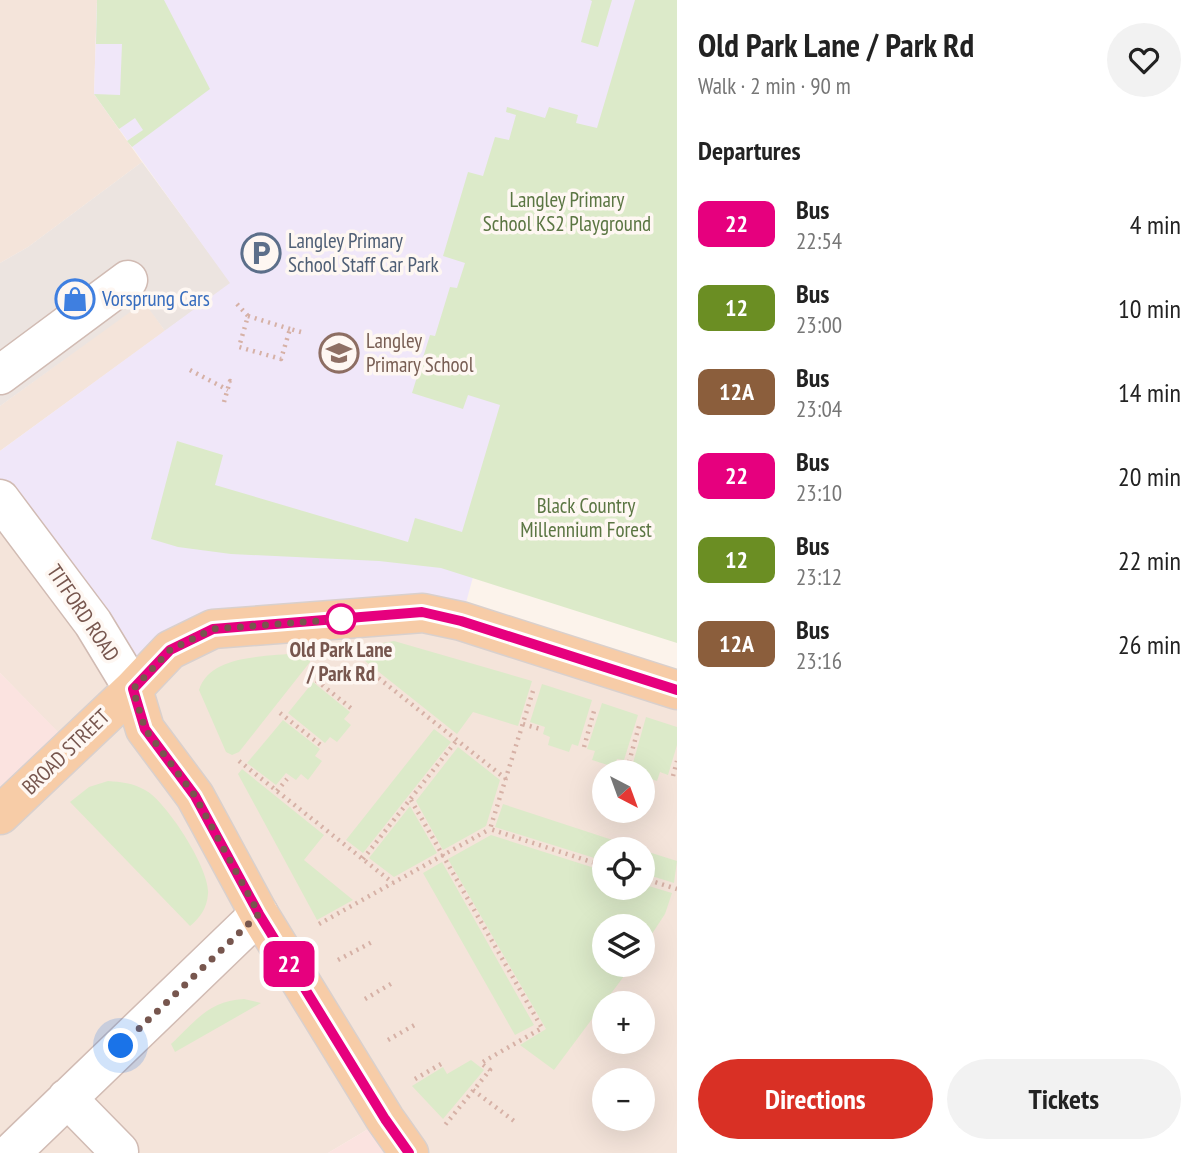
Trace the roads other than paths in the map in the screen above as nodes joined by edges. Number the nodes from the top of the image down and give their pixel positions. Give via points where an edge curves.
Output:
1 (128, 280) dead end
2 (0, 375) edge
3 (0, 499) edge
4 (133, 689) junction
5 (677, 690) edge
6 (0, 815) edge
7 (259, 914) junction
8 (67, 1098) junction
9 (119, 1151) dead end
10 (12, 1152) edge
11 (409, 1153) edge

1 - 2 street
3 - 4 street, TITFORD ROAD via 93,623
4 - 5 main road, BROAD STREET via 170,650 213,629 422,612
4 - 6 main road, BROAD STREET
4 - 7 main road, TITFORD ROAD via 145,729 195,796
7 - 8 street
7 - 11 main road, TITFORD ROAD
8 - 9 street
8 - 10 street

